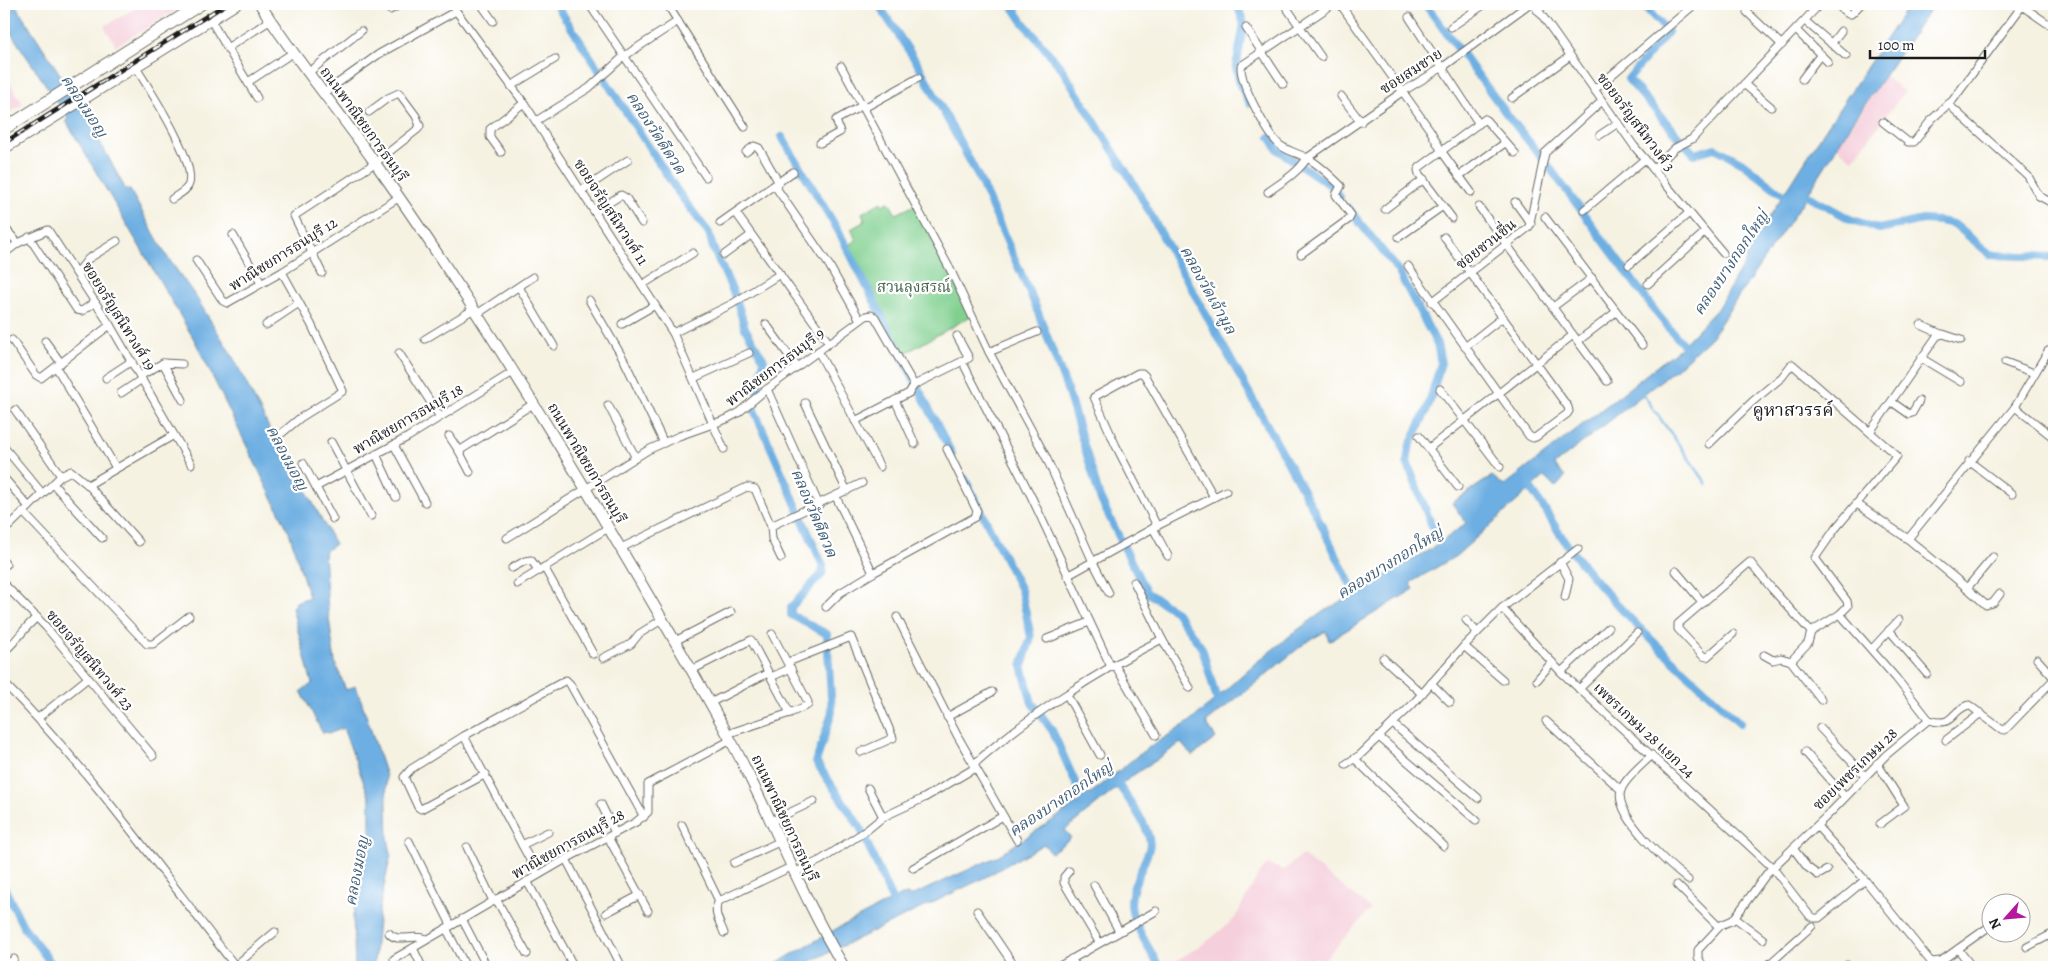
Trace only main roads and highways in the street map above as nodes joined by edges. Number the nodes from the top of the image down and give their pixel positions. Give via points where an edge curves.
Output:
1 (201, 4) edge
2 (235, 4) edge
3 (260, 4) edge
4 (4, 128) edge
5 (4, 148) edge
6 (843, 966) edge

1 - 4 main road
2 - 5 main road
3 - 6 main road, ถนนพาณิชยการธนบุรี via 375,163 476,312 586,490 729,737 792,870

